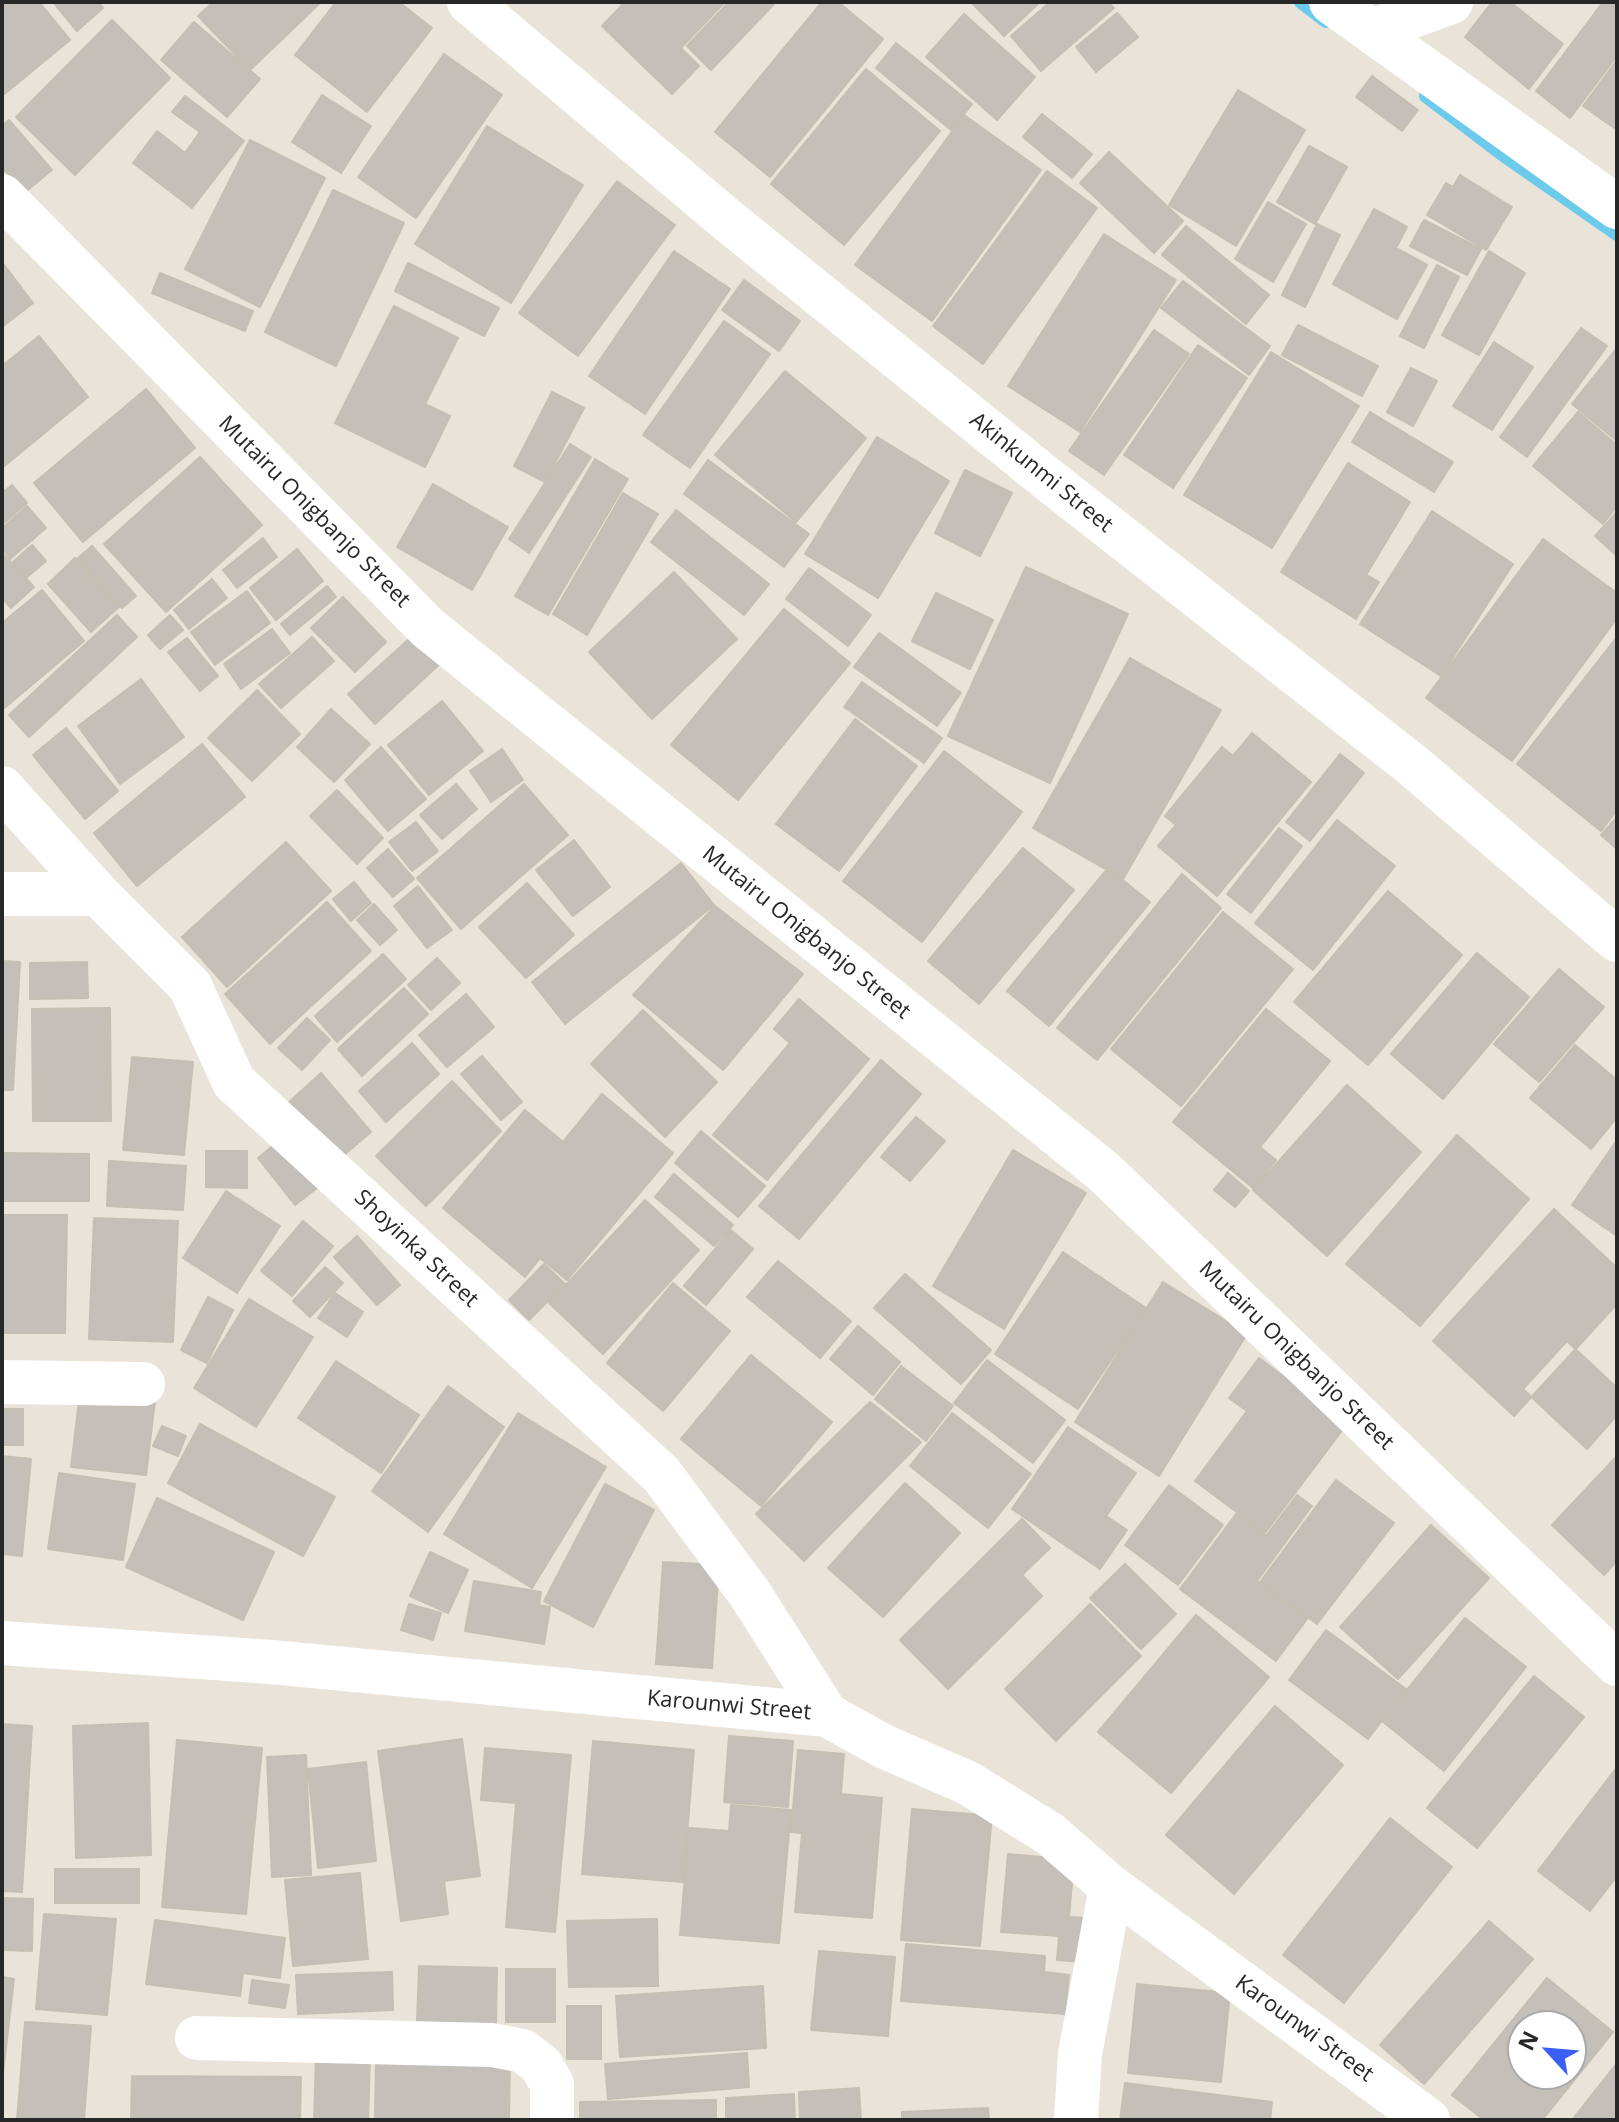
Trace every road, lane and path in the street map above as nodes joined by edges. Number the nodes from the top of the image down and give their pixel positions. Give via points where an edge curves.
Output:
1 (469, 2) edge
2 (1331, 2) edge
3 (1451, 2) edge
4 (1372, 31) junction
5 (2, 196) edge
6 (1617, 207) edge
7 (2, 788) edge
8 (2, 894) edge
9 (98, 894) junction
10 (1617, 940) edge
11 (2, 1382) edge
12 (143, 1384) dead end
13 (2, 1643) edge
14 (1617, 1664) edge
15 (827, 1715) junction
16 (1111, 1887) junction
17 (197, 2038) dead end
18 (552, 2120) edge
19 (1076, 2120) edge
20 (1428, 2120) edge

1 - 10 street, Akinkunmi Street via 726,219 1411,764
2 - 4 street
3 - 4 street
4 - 6 street
5 - 14 street, Mutairu Onigbanjo Street via 428,628 1104,1172
7 - 9 street, Shoyinka Street
8 - 9 street
9 - 15 street, Shoyinka Street via 190,986 234,1082 661,1474 750,1594
11 - 12 street
13 - 15 street, Karounwi Street via 271,1662
15 - 16 street, Karounwi Street via 968,1783 1050,1834
16 - 19 street via 1080,2054
16 - 20 street, Karounwi Street
17 - 18 street via 492,2045 523,2051 541,2065 552,2084

